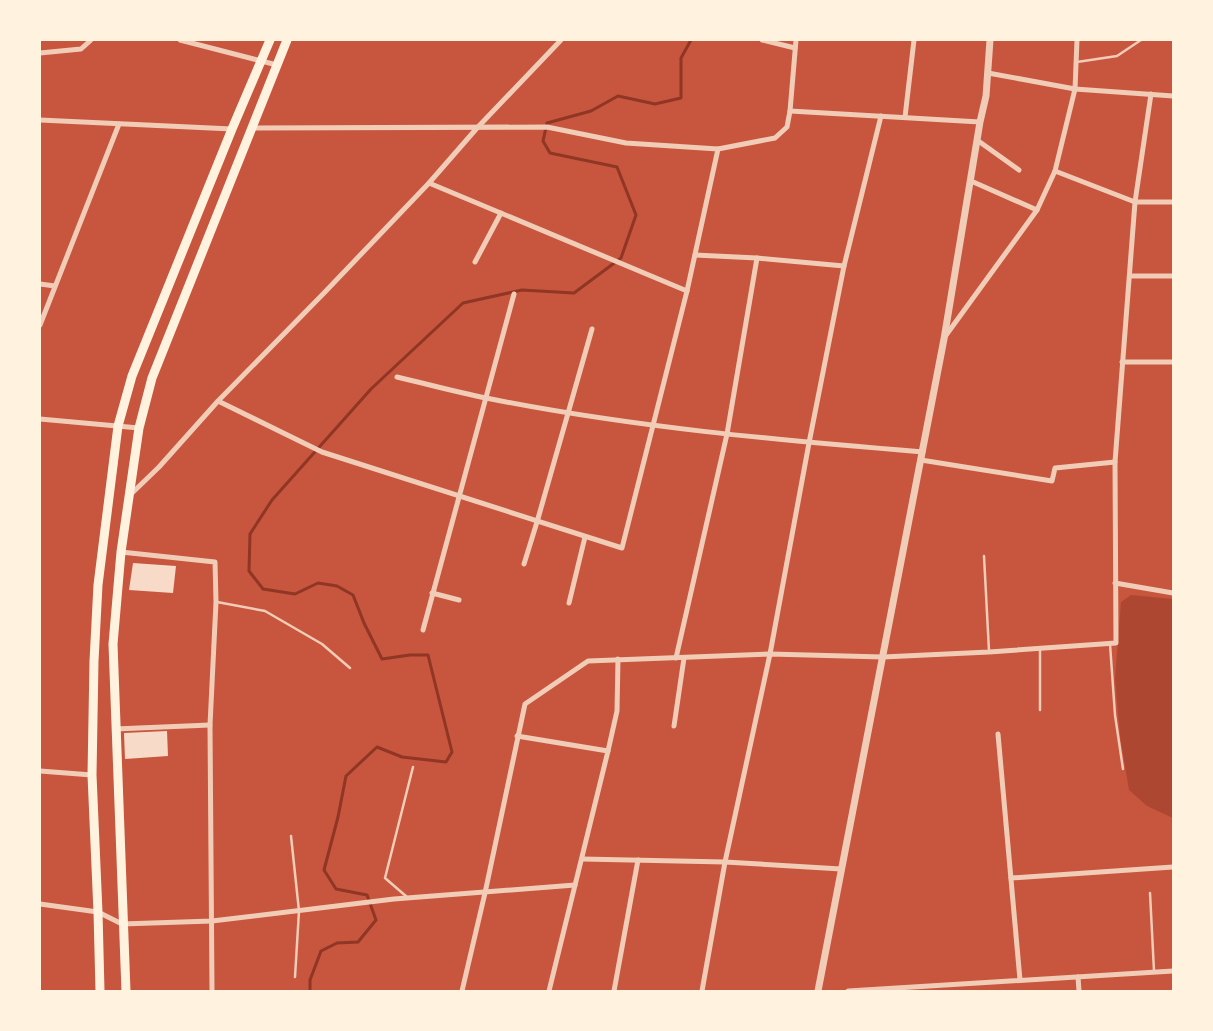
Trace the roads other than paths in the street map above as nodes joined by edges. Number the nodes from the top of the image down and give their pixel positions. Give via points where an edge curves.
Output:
1 (91, 40) edge
2 (180, 40) edge
3 (270, 40) edge
4 (287, 40) edge
5 (561, 40) edge
6 (762, 40) edge
7 (796, 40) edge
8 (914, 40) edge
9 (990, 40) edge
10 (1076, 40) edge
11 (1141, 40) edge
12 (795, 48) junction
13 (40, 53) edge
14 (261, 60) junction
15 (1077, 62) junction
16 (277, 65) junction
17 (988, 73) junction
18 (1075, 89) junction
19 (1151, 94) junction
20 (1173, 96) edge
21 (790, 111) junction
22 (881, 116) junction
23 (905, 117) junction
24 (40, 120) edge
25 (980, 122) junction
26 (119, 124) junction
27 (251, 128) junction
28 (476, 128) junction
29 (232, 129) junction
30 (977, 140) junction
31 (718, 149) junction
32 (1019, 170) dead end
33 (1056, 171) junction
34 (971, 181) junction
35 (429, 183) junction
36 (1135, 202) junction
37 (1173, 202) edge
38 (1037, 210) junction
39 (501, 213) junction
40 (695, 255) junction
41 (757, 258) junction
42 (475, 262) dead end
43 (844, 266) junction
44 (1130, 276) junction
45 (1173, 276) edge
46 (40, 284) edge
47 (55, 286) junction
48 (687, 291) junction
49 (514, 294) dead end
50 (40, 325) edge
51 (592, 329) dead end
52 (944, 339) junction
53 (1122, 362) junction
54 (1173, 362) edge
55 (398, 377) dead end
56 (486, 398) junction
57 (218, 401) junction
58 (569, 412) junction
59 (40, 419) edge
60 (654, 425) junction
61 (118, 426) junction
62 (139, 428) junction
63 (728, 434) junction
64 (809, 443) junction
65 (922, 456) junction
66 (1115, 462) junction
67 (130, 495) junction
68 (459, 497) junction
69 (538, 522) junction
70 (585, 537) junction
71 (122, 552) junction
72 (984, 556) dead end
73 (524, 564) dead end
74 (1115, 583) junction
75 (432, 593) junction
76 (1173, 593) edge
77 (459, 600) dead end
78 (216, 602) junction
79 (569, 603) dead end
80 (423, 630) dead end
81 (1110, 644) junction
82 (1040, 649) junction
83 (989, 652) junction
84 (770, 654) junction
85 (883, 657) junction
86 (676, 658) junction
87 (684, 658) junction
88 (618, 659) junction
89 (350, 668) dead end
90 (1040, 710) dead end
91 (210, 725) junction
92 (674, 726) dead end
93 (115, 729) junction
94 (998, 734) dead end
95 (517, 736) junction
96 (608, 751) junction
97 (413, 767) dead end
98 (1123, 769) dead end
99 (40, 771) edge
100 (92, 775) junction
101 (291, 836) dead end
102 (582, 860) junction
103 (638, 860) junction
104 (725, 862) junction
105 (1173, 866) edge
106 (841, 869) junction
107 (1011, 878) junction
108 (575, 885) junction
109 (486, 892) junction
110 (1150, 893) dead end
111 (407, 897) junction
112 (40, 904) edge
113 (299, 911) junction
114 (98, 912) junction
115 (212, 921) junction
116 (122, 924) junction
117 (1173, 971) edge
118 (1154, 972) junction
119 (1078, 976) junction
120 (295, 977) dead end
121 (1020, 980) junction
122 (889, 990) edge
123 (100, 991) edge
124 (126, 991) edge
125 (212, 991) edge
126 (462, 991) edge
127 (549, 991) edge
128 (614, 991) edge
129 (702, 991) edge
130 (818, 991) edge
131 (848, 991) edge
132 (1079, 991) edge

1 - 13 street via 81,49
2 - 14 street
3 - 14 main road
4 - 16 main road
5 - 28 street
6 - 12 street
7 - 12 street
8 - 23 street
9 - 17 street
10 - 15 street
11 - 15 lane via 1117,56
12 - 21 street
14 - 16 street
14 - 29 main road
15 - 18 street
16 - 27 main road
17 - 18 street
17 - 25 street
18 - 19 street
18 - 33 street
19 - 20 street
19 - 36 street
21 - 22 street
21 - 31 street via 787,127 775,138
22 - 23 street
22 - 43 street
23 - 25 street
24 - 26 street
25 - 30 street
26 - 29 street
26 - 47 street
27 - 28 street
27 - 62 main road via 152,378
28 - 31 street via 547,127 626,143
28 - 35 street
29 - 61 main road via 132,376
30 - 32 street
30 - 34 street
31 - 40 street
33 - 36 street
33 - 38 street
34 - 38 street
34 - 52 street
35 - 39 street
35 - 57 street
36 - 37 street
36 - 44 street
38 - 52 street
39 - 42 street
39 - 48 street
40 - 41 street
40 - 48 street
41 - 43 street
41 - 63 street
43 - 64 street
44 - 45 street
44 - 53 street
46 - 47 street
47 - 50 street
48 - 60 street
49 - 56 street
51 - 58 street
52 - 65 street
53 - 54 street
53 - 66 street
55 - 56 street
56 - 58 street
56 - 68 street
57 - 67 street
57 - 68 street via 322,452
58 - 60 street
58 - 69 street
59 - 61 street
60 - 63 street
60 - 70 street via 622,548
61 - 62 street
61 - 100 main road via 98,585
62 - 67 main road
63 - 64 street
63 - 86 street
64 - 65 street
64 - 84 street
65 - 66 street via 1052,482 1054,468
65 - 85 street
66 - 74 street
67 - 71 main road
68 - 69 street
68 - 75 street
69 - 70 street
69 - 73 street
70 - 79 street
71 - 78 street via 215,562
71 - 93 main road via 113,644
72 - 83 lane
74 - 76 street
74 - 81 street via 1116,643
75 - 77 street
75 - 80 street
78 - 89 lane via 265,611 322,644
78 - 91 street
81 - 82 street
81 - 98 lane
82 - 83 street
82 - 90 lane
83 - 85 street
84 - 85 street
84 - 87 street
84 - 104 street
85 - 106 street
86 - 87 street
86 - 88 street
87 - 92 street
88 - 95 street via 588,661 524,704
88 - 96 street via 617,711
91 - 93 street
91 - 115 street
93 - 116 main road
94 - 107 street
95 - 96 street
95 - 109 street
96 - 102 street
97 - 111 lane via 384,878
99 - 100 street
100 - 114 main road
101 - 113 lane
102 - 103 street
102 - 108 street
103 - 104 street
103 - 128 street
104 - 106 street
104 - 129 street
105 - 107 street
106 - 130 street
107 - 121 street
108 - 109 street
108 - 127 street
109 - 111 street
109 - 126 street
110 - 118 lane
111 - 113 street
112 - 114 street
113 - 115 street
113 - 120 lane
114 - 116 street
114 - 123 main road
115 - 116 street
115 - 125 street
116 - 124 main road
117 - 118 street
118 - 119 street
119 - 121 street
119 - 132 street
121 - 122 street
122 - 131 street

